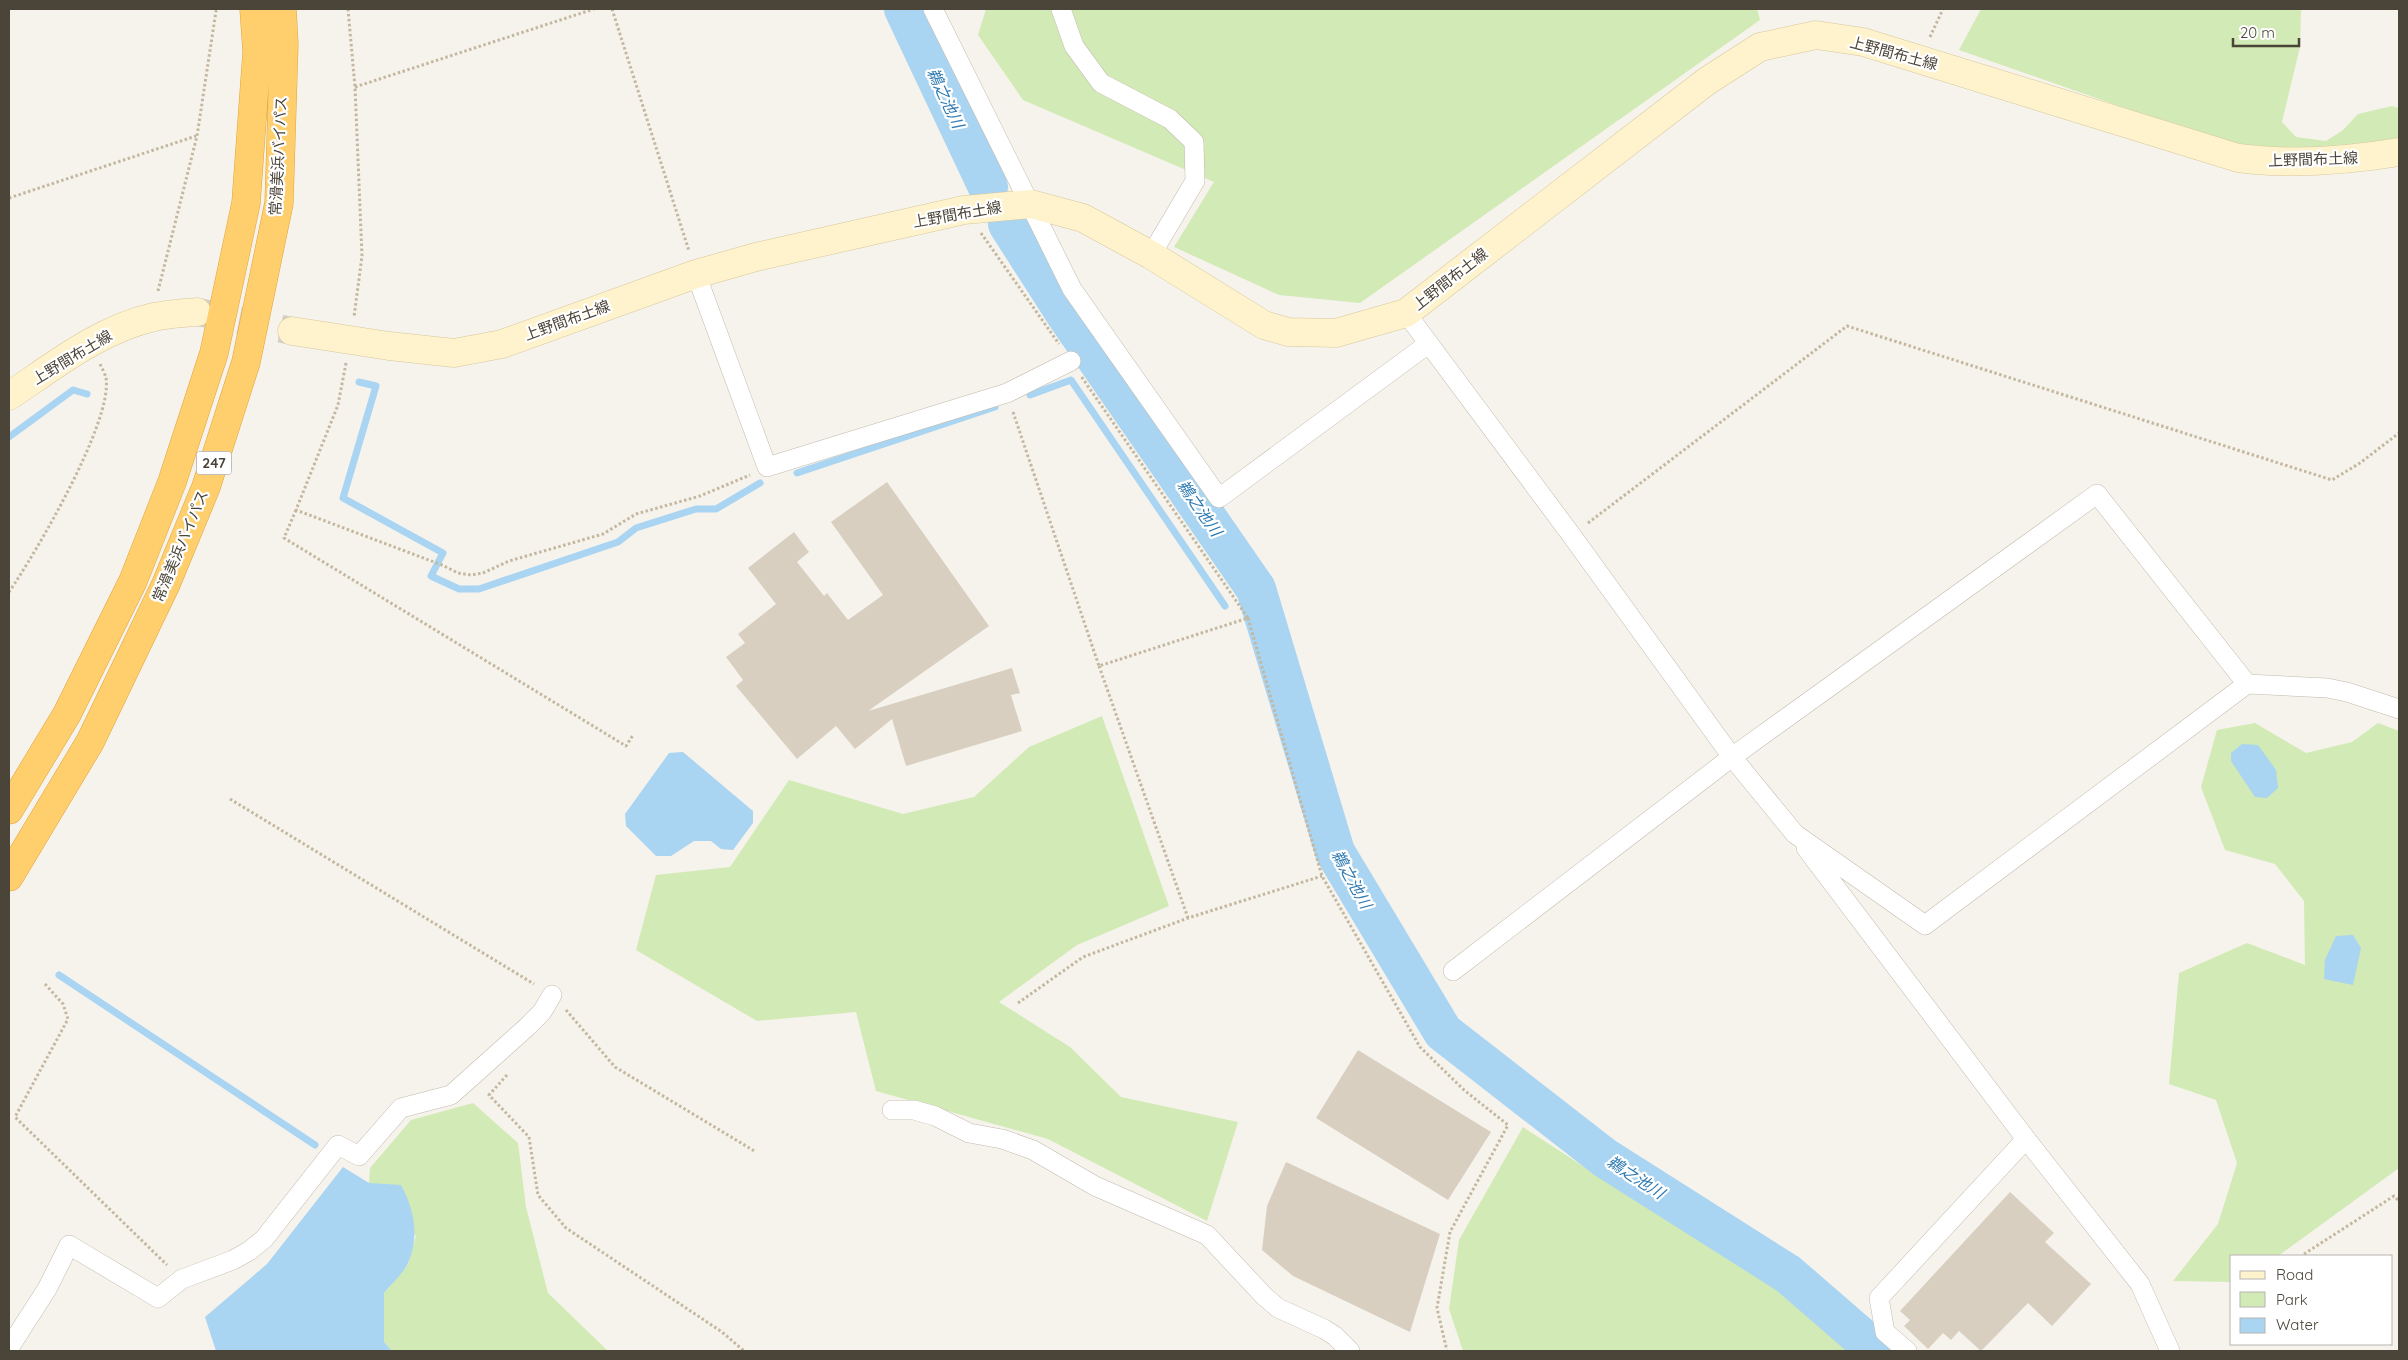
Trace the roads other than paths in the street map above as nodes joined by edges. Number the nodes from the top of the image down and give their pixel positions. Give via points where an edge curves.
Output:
1 (254, 9) edge
2 (282, 9) edge
3 (933, 9) edge
4 (1061, 9) edge
5 (2399, 152) edge
6 (1031, 204) junction
7 (1151, 255) junction
8 (696, 274) junction
9 (197, 312) tunnel mouth
10 (1406, 313) junction
11 (292, 331) tunnel mouth
12 (1428, 344) junction
13 (1071, 361) road end
14 (9, 396) edge
15 (2247, 684) junction
16 (2399, 709) edge
17 (1732, 757) junction
18 (9, 810) edge
19 (1795, 834) junction
20 (9, 877) edge
21 (1453, 971) dead end
22 (552, 995) road end
23 (892, 1110) dead end
24 (2026, 1139) junction
25 (9, 1348) edge
26 (1350, 1351) edge
27 (1907, 1351) edge
28 (2170, 1351) edge

1 - 18 highway, 常滑美浜バイパス / 247 via 257,52 246,203 214,354 172,482 133,581 67,714
2 - 20 highway, 常滑美浜バイパス / 247 via 284,44 279,203 246,362 206,487 166,584 90,742
3 - 6 street
4 - 7 street via 1074,46 1101,82 1170,118 1194,142 1195,181
5 - 10 main road, 上野間布土線 via 2334,161 2274,163 2238,158 1863,42 1816,36 1760,47 1707,81
6 - 7 main road, 上野間布土線 via 1083,218
6 - 8 main road, 上野間布土線 via 964,210 756,257
6 - 12 street via 1072,289 1220,498
7 - 10 main road, 上野間布土線 via 1264,325 1288,332 1336,333
8 - 11 main road, 上野間布土線 via 502,344 454,353
8 - 13 street via 767,467 1007,393
9 - 14 main road, 上野間布土線 via 154,317 91,343
10 - 12 street
12 - 17 street
15 - 16 street via 2327,688
15 - 17 street via 2097,494
15 - 19 street via 1925,925
17 - 19 street
17 - 21 street
19 - 24 street
22 - 25 street via 542,1012 527,1027 451,1095 401,1108 359,1156 338,1145 280,1221 249,1251 182,1279 158,1298 69,1245 47,1289
23 - 26 street via 914,1110 935,1116 969,1134 1002,1139 1033,1150 1095,1186 1207,1235 1264,1296 1286,1313 1330,1333
24 - 27 street via 1879,1298 1885,1332
24 - 28 street via 2140,1284

